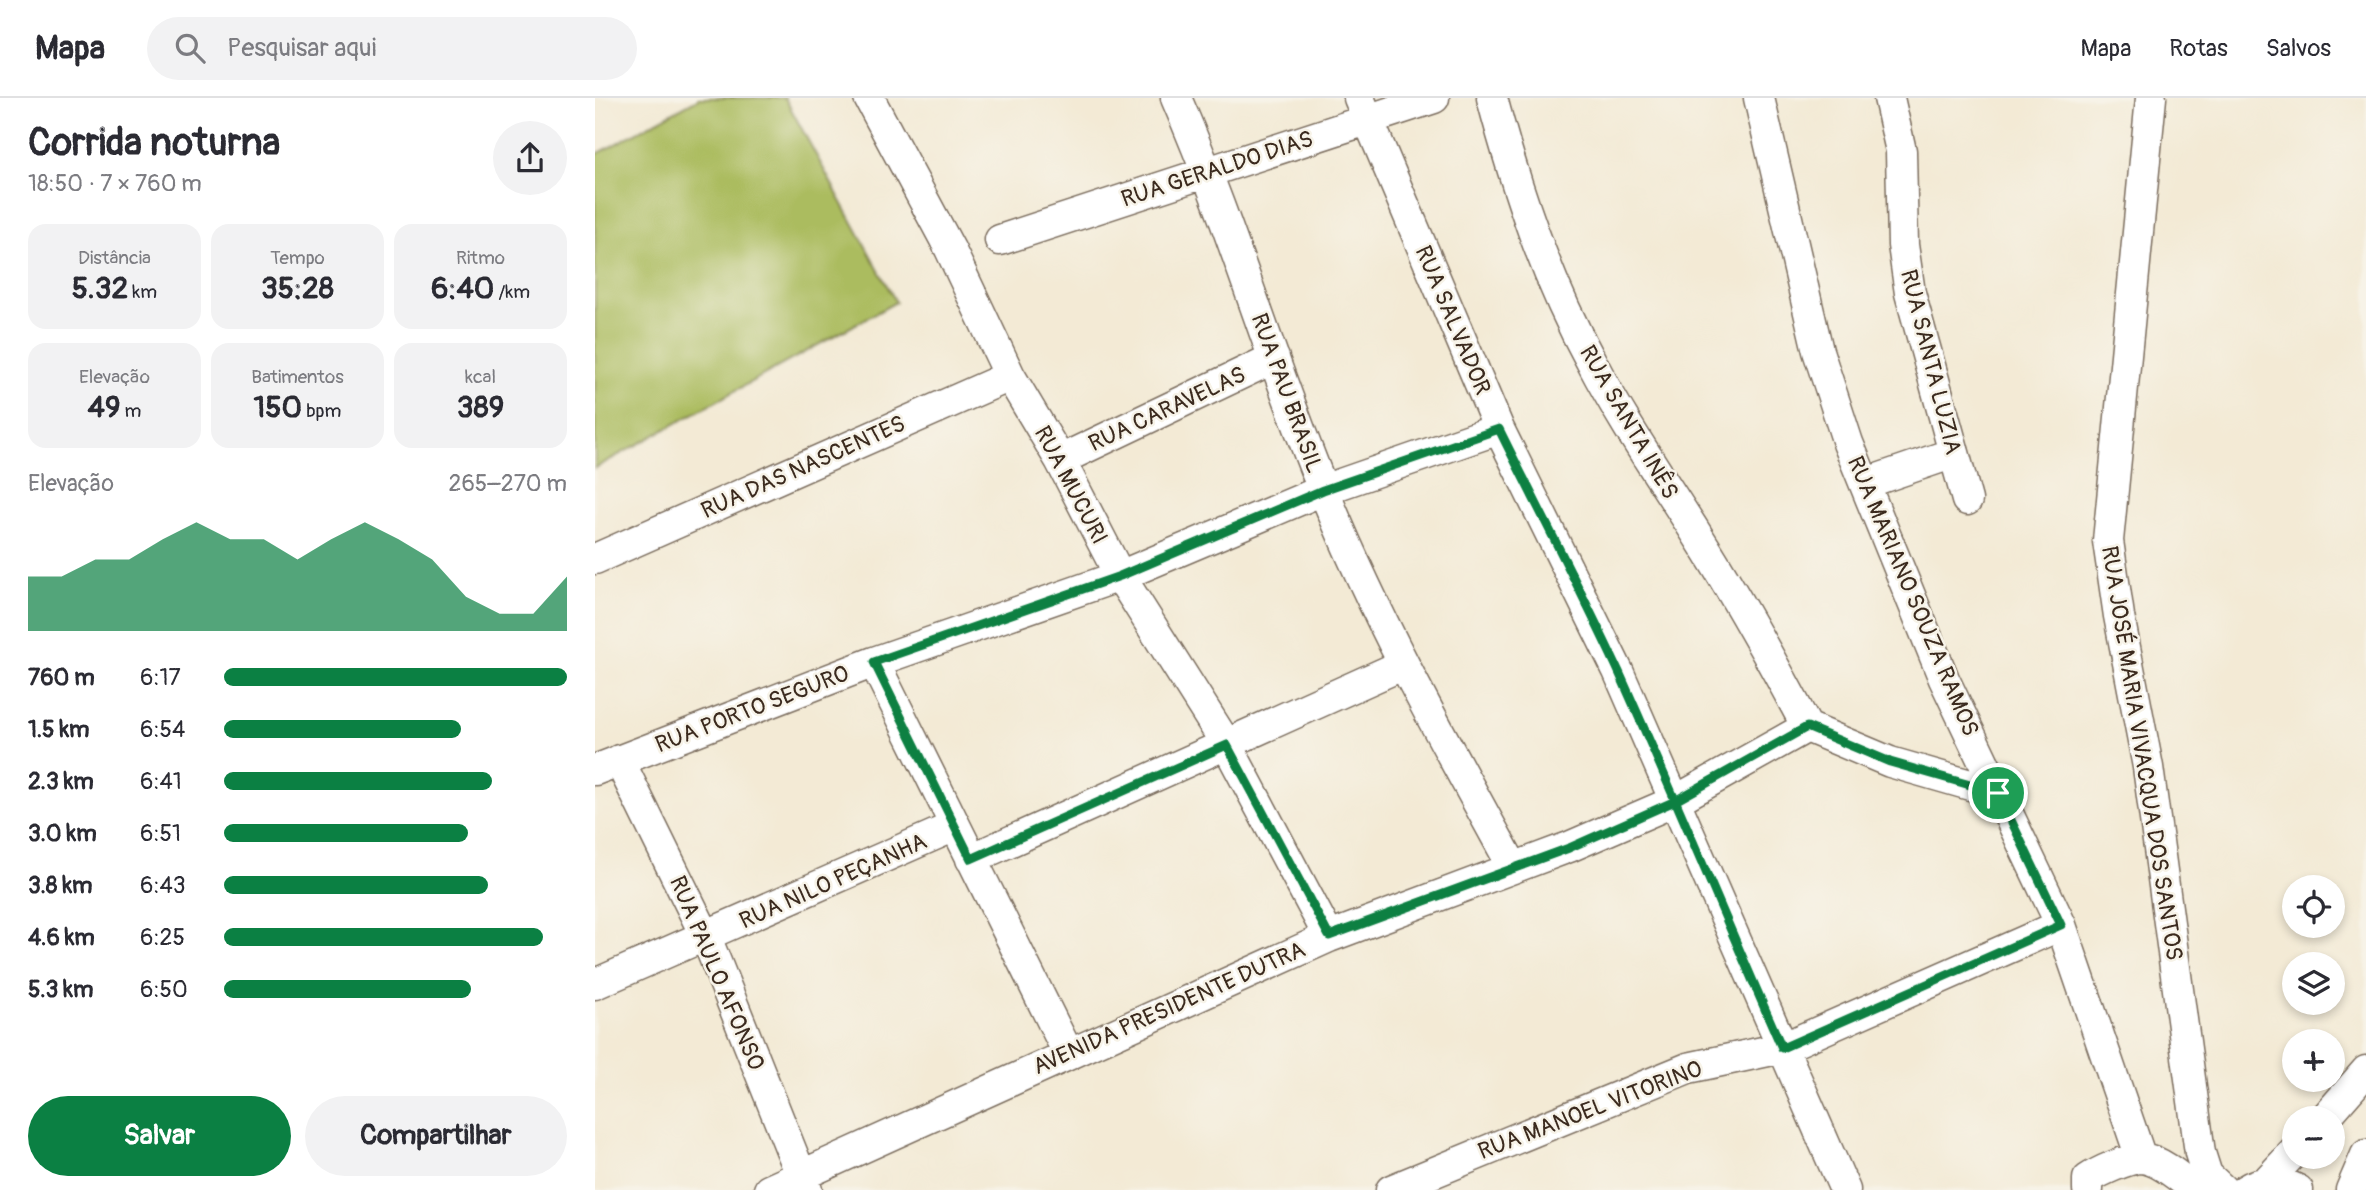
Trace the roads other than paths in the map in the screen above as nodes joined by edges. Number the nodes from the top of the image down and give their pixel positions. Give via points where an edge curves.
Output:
1 (870, 98) edge
2 (1176, 98) edge
3 (1434, 98) edge
4 (1492, 98) edge
5 (1759, 98) edge
6 (1889, 98) edge
7 (2151, 98) edge
8 (1363, 109) edge
9 (1209, 172) junction
10 (1000, 240) dead end
11 (1274, 359) junction
12 (1010, 376) junction
13 (1499, 429) junction
14 (1954, 453) junction
15 (1060, 460) junction
16 (1866, 483) junction
17 (1323, 490) junction
18 (1967, 500) dead end
19 (595, 559) edge
20 (1120, 576) junction
21 (874, 662) junction
22 (1402, 665) junction
23 (1807, 727) junction
24 (1227, 745) junction
25 (607, 765) edge
26 (1998, 793) junction
27 (1675, 801) junction
28 (955, 826) junction
29 (971, 859) junction
30 (1513, 867) junction
31 (2061, 925) junction
32 (1329, 936) junction
33 (706, 937) junction
34 (595, 984) edge
35 (1782, 1048) junction
36 (1068, 1053) junction
37 (2366, 1070) edge
38 (2335, 1106) edge
39 (2366, 1155) edge
40 (2141, 1158) junction
41 (2282, 1162) edge
42 (805, 1184) edge
43 (2255, 1186) edge
44 (769, 1190) edge
45 (1391, 1190) edge
46 (1845, 1190) edge
47 (2088, 1190) edge
48 (2195, 1190) edge
49 (2223, 1190) edge
50 (2298, 1190) edge
51 (2351, 1190) edge

1 - 12 street, RUA MUCURI via 950,249
2 - 9 street, RUA PAU BRASIL
3 - 8 street, RUA GERALDO DIAS
4 - 23 street, RUA SANTA INÊS via 1535,237 1589,358 1733,594
5 - 16 street, RUA MARIANO SOUZA RAMOS via 1818,351
6 - 14 street, RUA SANTA LUZIA via 1901,151 1903,245 1910,293
7 - 49 street, RUA JOSÉ MARIA VIVACQUA DOS SANTOS via 2108,541 2148,767 2200,1153 2207,1175
8 - 9 street, RUA GERALDO DIAS
8 - 13 street, RUA SALVADOR
9 - 10 street, RUA GERALDO DIAS
9 - 11 street, RUA PAU BRASIL
11 - 15 street, RUA CARAVELAS
11 - 17 street, RUA PAU BRASIL
12 - 15 street, RUA MUCURI
12 - 19 street, RUA DAS NASCENTES
13 - 17 street, RUA PORTO SEGURO
13 - 27 street, RUA SALVADOR via 1618,671
14 - 16 street
14 - 18 street, RUA SANTA LUZIA
15 - 20 street, RUA MUCURI
16 - 26 street, RUA MARIANO SOUZA RAMOS via 1944,679
17 - 20 street, RUA PORTO SEGURO
17 - 22 street, RUA PAU BRASIL
20 - 21 street, RUA PORTO SEGURO
20 - 24 street, RUA MUCURI
21 - 25 street, RUA PORTO SEGURO
21 - 28 street
22 - 24 street
22 - 30 street, RUA PAU BRASIL
23 - 26 street via 1890,762
23 - 27 street, AVENIDA PRESIDENTE DUTRA
24 - 29 street
24 - 32 street, RUA MUCURI
25 - 33 street, RUA PAULO AFONSO
26 - 31 street, RUA MARIANO SOUZA RAMOS
27 - 30 street, AVENIDA PRESIDENTE DUTRA via 1569,848
27 - 35 street, RUA SALVADOR
28 - 29 street
28 - 33 street, RUA NILO PEÇANHA
29 - 36 street
30 - 32 street, AVENIDA PRESIDENTE DUTRA
31 - 35 street, RUA MANOEL VITORINO
31 - 40 street, RUA MARIANO SOUZA RAMOS
32 - 36 street, AVENIDA PRESIDENTE DUTRA
33 - 34 street, RUA NILO PEÇANHA
33 - 42 street, RUA PAULO AFONSO
35 - 45 street, RUA MANOEL VITORINO via 1688,1068
35 - 46 street, RUA SALVADOR
36 - 42 street, AVENIDA PRESIDENTE DUTRA
37 - 38 street
39 - 51 street
40 - 47 street via 2097,1172 2088,1179
40 - 48 street via 2160,1165
41 - 43 street
42 - 44 street, AVENIDA PRESIDENTE DUTRA
43 - 50 street via 2285,1184

